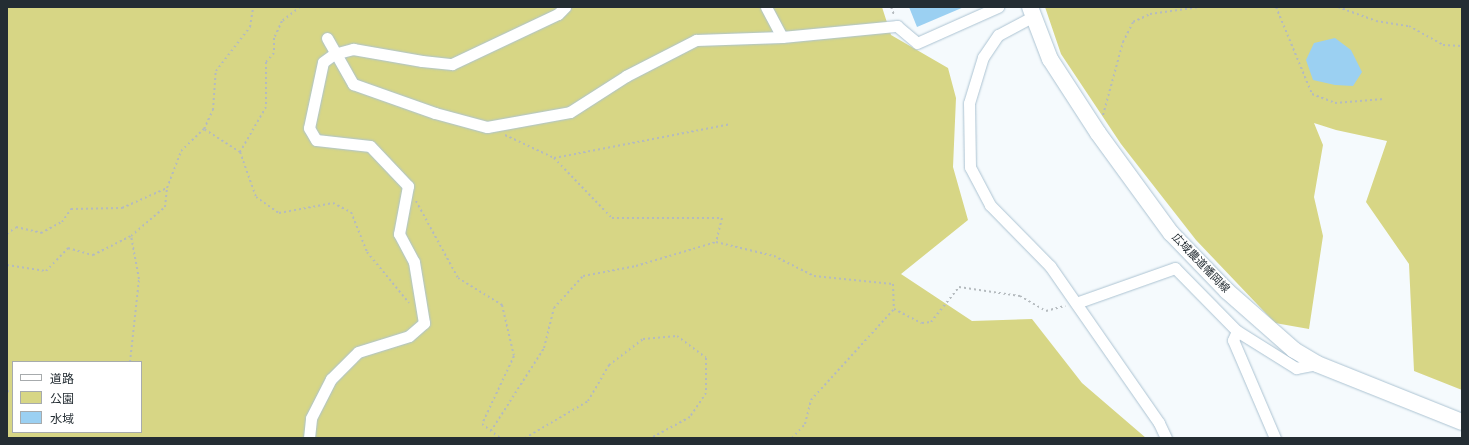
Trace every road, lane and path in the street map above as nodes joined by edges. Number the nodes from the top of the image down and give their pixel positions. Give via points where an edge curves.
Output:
1 (253, 7) edge
2 (300, 7) edge
3 (565, 7) edge
4 (766, 7) edge
5 (998, 7) edge
6 (1200, 7) edge
7 (1276, 7) edge
8 (1338, 7) edge
9 (1031, 12) edge
10 (782, 37) junction
11 (327, 38) dead end
12 (1462, 46) edge
13 (334, 54) junction
14 (1384, 99) dead end
15 (730, 124) dead end
16 (487, 127) junction
17 (204, 129) junction
18 (1098, 133) junction
19 (240, 152) junction
20 (554, 158) junction
21 (408, 186) junction
22 (167, 188) junction
23 (7, 234) edge
24 (131, 236) junction
25 (716, 242) junction
26 (7, 266) edge
27 (1076, 303) junction
28 (412, 306) dead end
29 (894, 309) junction
30 (1237, 330) junction
31 (130, 361) edge
32 (1318, 364) junction
33 (1462, 422) edge
34 (491, 431) junction
35 (309, 438) edge
36 (500, 438) edge
37 (525, 438) edge
38 (651, 438) edge
39 (792, 438) edge
40 (1166, 438) edge
41 (1275, 438) edge

1 - 17 path via 250,27 216,71 213,110
2 - 19 path via 282,20 274,38 274,53 266,62 266,107
3 - 13 street via 558,14 452,64 353,49
4 - 10 street
5 - 10 street via 918,43 897,26
6 - 18 path via 1150,14 1134,22 1123,42
7 - 14 path via 1312,94 1335,103
8 - 12 path via 1376,21 1409,26 1443,44
9 - 18 street, 広域農道幡岡線 via 1050,59
9 - 27 street via 998,35 983,57 969,103 970,166 990,205 1050,266
10 - 16 street via 696,40 626,76 570,112
11 - 13 street
13 - 16 street via 353,84 435,113
13 - 21 street via 323,62 309,128 316,140 370,146
15 - 20 path
16 - 20 path
17 - 19 path
17 - 22 path via 181,151
18 - 32 street, 広域農道幡岡線 via 1171,233 1227,291 1283,340
19 - 28 path via 256,197 279,213 333,202 351,212 367,252
20 - 25 path via 612,218 722,218
21 - 34 path via 458,278 502,305 514,356 482,424
21 - 35 street via 399,234 414,262 424,323 409,336 358,352 331,379 311,418
22 - 23 path via 122,208 71,209 62,222 40,233 16,227
22 - 24 path via 165,207
24 - 26 path via 93,255 68,248 46,271
24 - 31 path via 139,279
25 - 29 path via 774,256 814,276 893,284
25 - 34 path via 636,266 584,276 554,308 544,348
27 - 29 path via 1046,311 1020,296 959,287 931,322 922,323
27 - 30 street via 1176,268
27 - 40 street via 1159,423
29 - 39 path via 811,400 805,424
30 - 32 street via 1296,368
30 - 41 street via 1233,340
32 - 33 street, 広域農道幡岡線
34 - 36 path
37 - 38 path via 588,401 609,365 643,339 677,336 706,358 706,393 690,417

